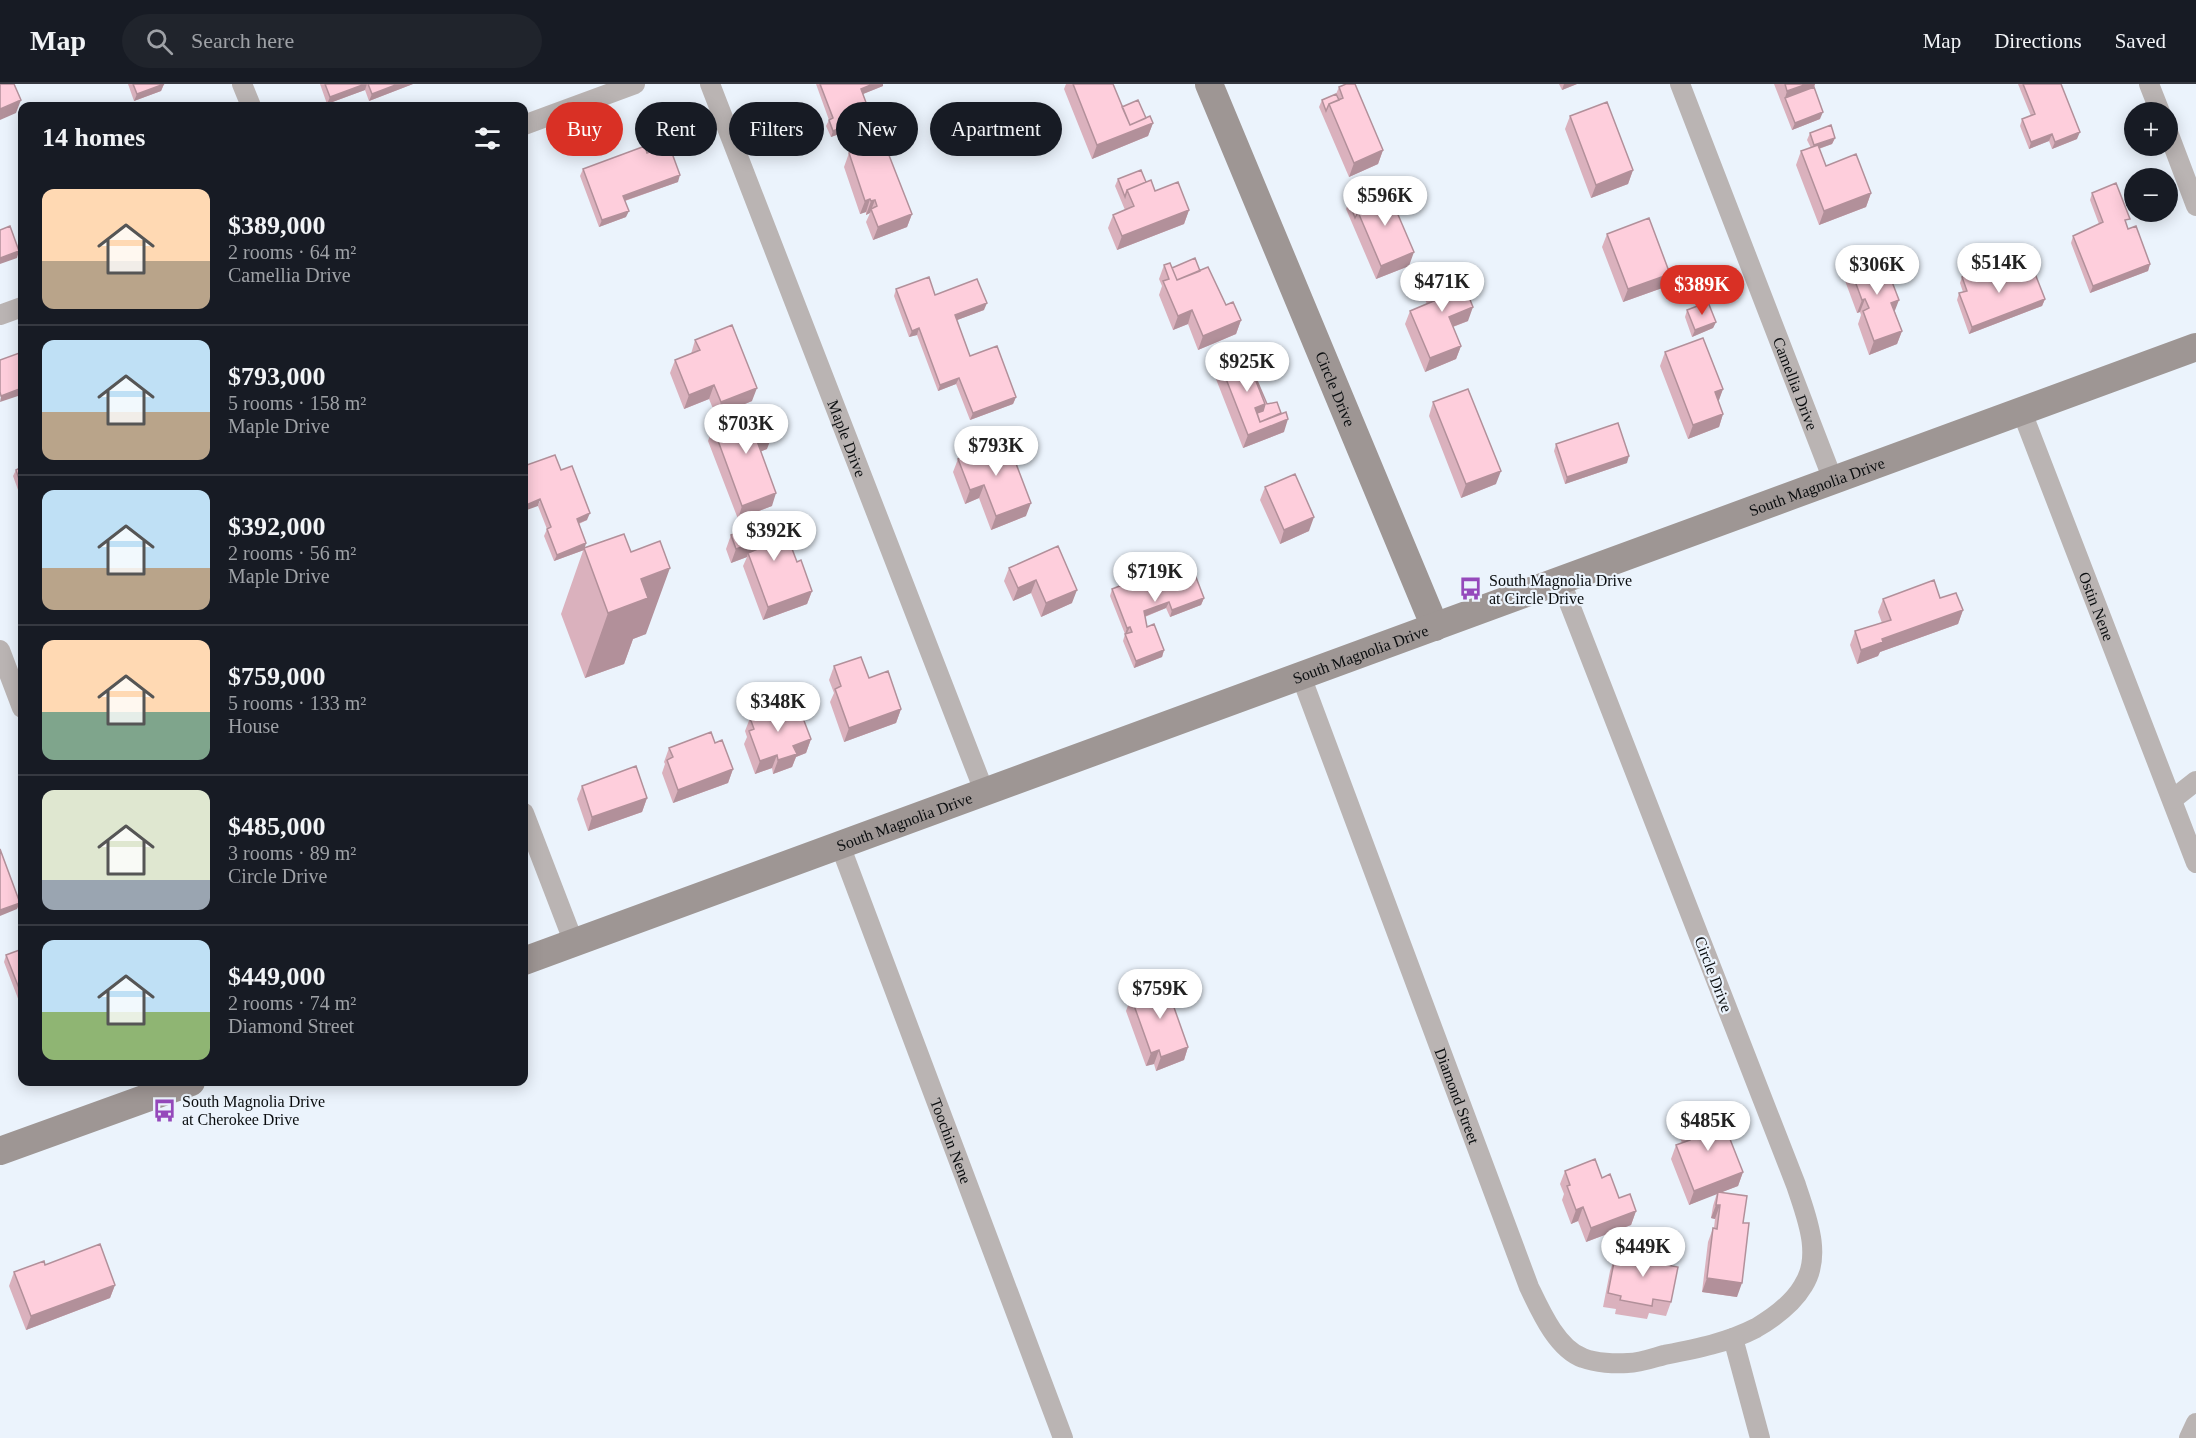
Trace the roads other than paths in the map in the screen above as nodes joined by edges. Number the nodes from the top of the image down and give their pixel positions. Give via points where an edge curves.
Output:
1 (242, 84) edge
2 (635, 84) edge
3 (710, 84) edge
4 (1209, 84) edge
5 (1680, 84) edge
6 (2149, 84) edge
7 (249, 102) edge
8 (2156, 102) edge
9 (528, 124) edge
10 (2177, 156) edge
11 (2196, 206) edge
12 (18, 308) edge
13 (0, 315) edge
14 (2196, 347) edge
15 (2022, 412) junction
16 (1833, 480) junction
17 (1561, 582) junction
18 (1435, 627) junction
19 (0, 650) edge
20 (1301, 676) junction
21 (18, 697) edge
22 (2196, 781) edge
23 (984, 791) junction
24 (2173, 799) junction
25 (528, 823) edge
26 (840, 845) junction
27 (2196, 863) edge
28 (574, 943) junction
29 (528, 960) edge
30 (172, 1086) edge
31 (0, 1151) edge
32 (1733, 1338) junction
33 (2196, 1423) edge
34 (1063, 1438) edge
35 (1760, 1438) edge
36 (2189, 1438) edge

1 - 7 street
2 - 9 street
3 - 23 street, Maple Drive
4 - 18 main road, Circle Drive
5 - 16 street, Camellia Drive
6 - 8 street
10 - 11 street
12 - 13 street
14 - 15 main road, South Magnolia Drive
15 - 16 main road, South Magnolia Drive
15 - 24 street, Ostin Nene
16 - 17 main road, South Magnolia Drive
17 - 18 main road, South Magnolia Drive
17 - 32 street, Circle Drive via 1810,1225 1812,1260 1804,1286 1780,1312
18 - 20 main road, South Magnolia Drive
19 - 21 street
20 - 23 main road, South Magnolia Drive
20 - 32 street, Diamond Street via 1545,1321 1560,1341 1581,1358 1598,1361 1629,1363
22 - 24 street
23 - 26 main road, South Magnolia Drive
24 - 27 street, Ostin Nene
25 - 28 street
26 - 28 main road, South Magnolia Drive
26 - 34 street, Toochin Nene
28 - 29 main road, South Magnolia Drive
30 - 31 main road
32 - 35 street
33 - 36 street

